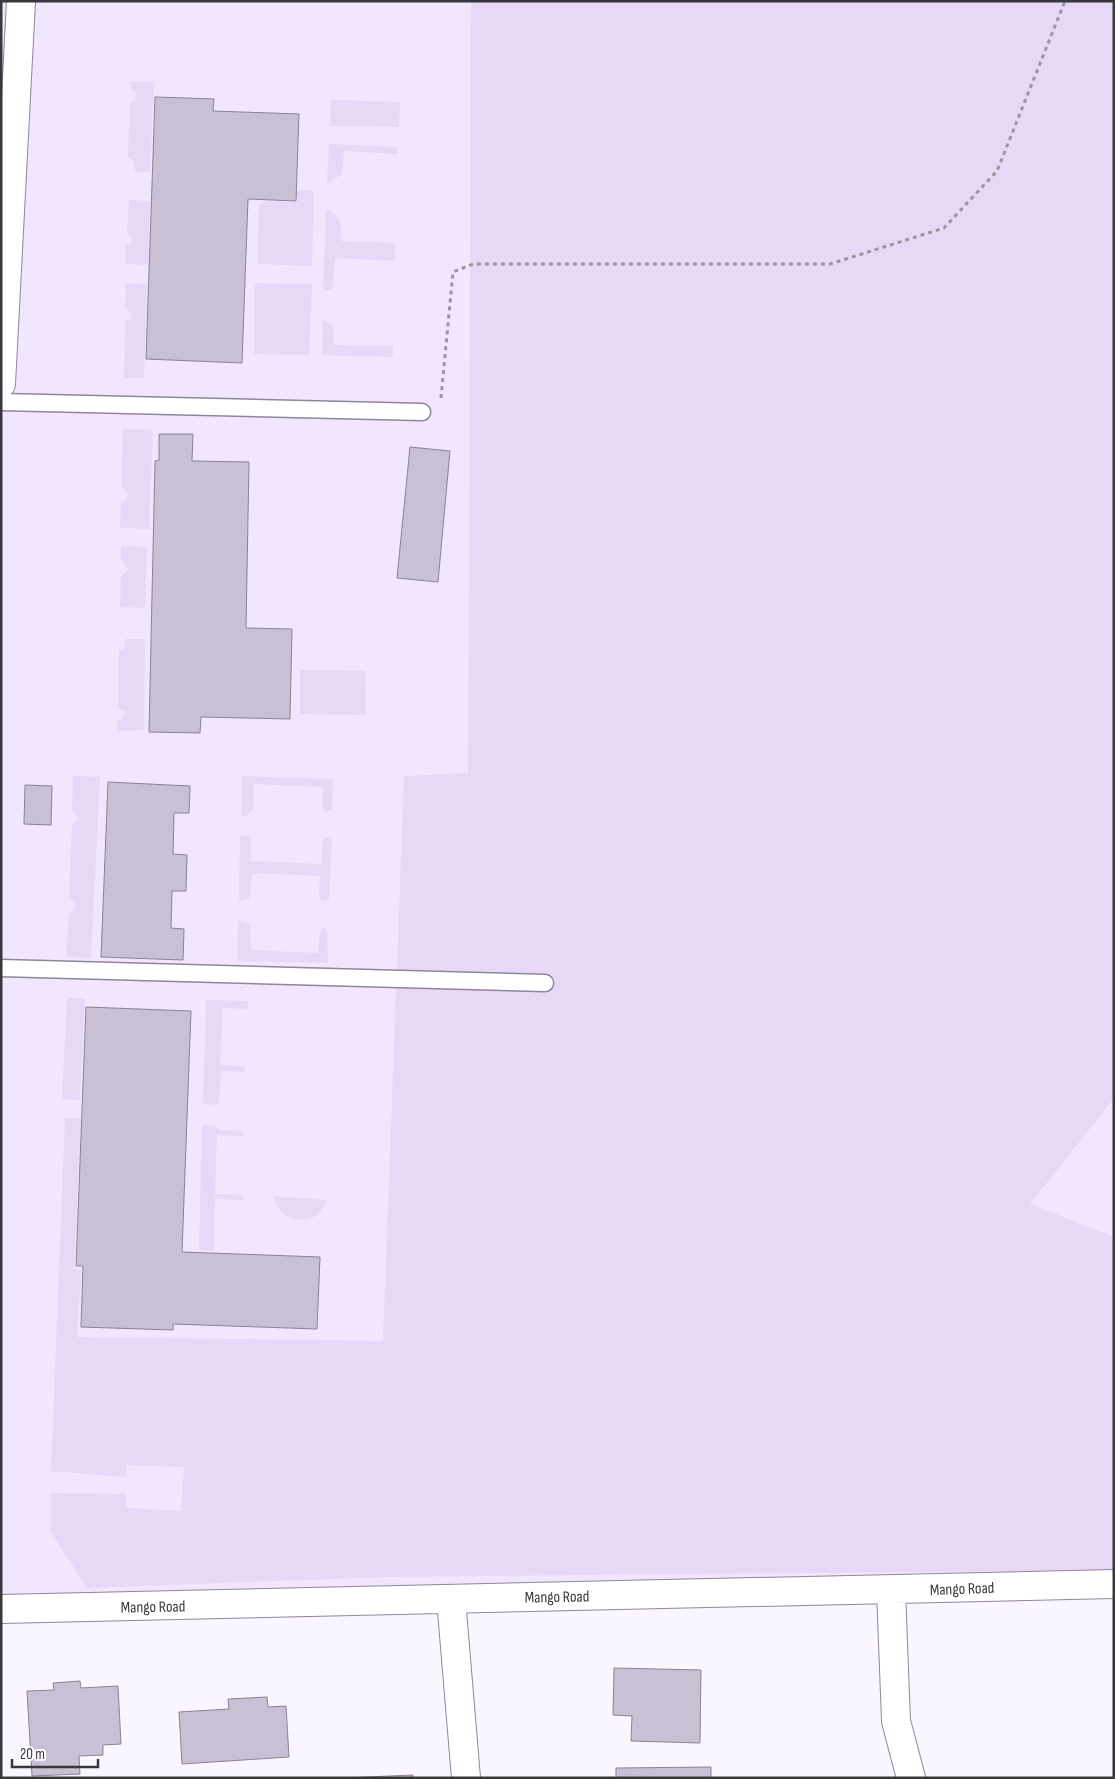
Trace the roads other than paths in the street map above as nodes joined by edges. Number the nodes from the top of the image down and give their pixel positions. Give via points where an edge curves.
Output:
1 (21, 1) edge
2 (1, 384) edge
3 (1, 402) edge
4 (422, 412) road end
5 (1, 968) edge
6 (545, 983) dead end
7 (1114, 1584) edge
8 (891, 1590) junction
9 (451, 1598) junction
10 (1, 1609) edge
11 (466, 1778) edge
12 (911, 1778) edge

1 - 2 street
3 - 4 lane
5 - 6 lane
7 - 8 street, Mango Road
8 - 9 street, Mango Road
8 - 12 street via 896,1721
9 - 10 street, Mango Road
9 - 11 street

